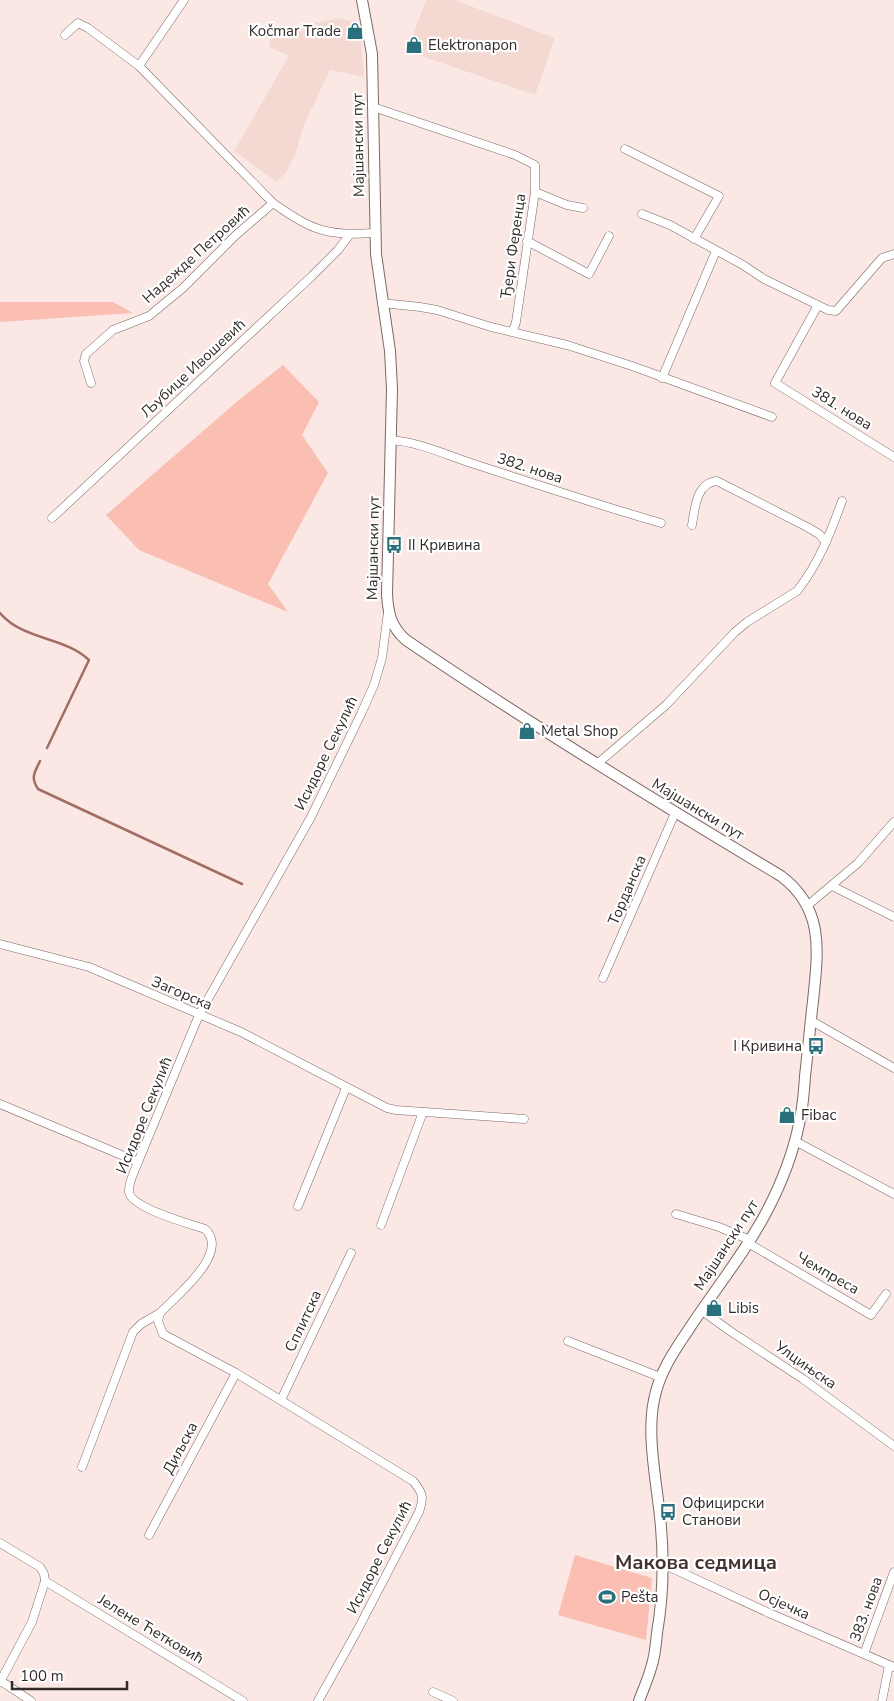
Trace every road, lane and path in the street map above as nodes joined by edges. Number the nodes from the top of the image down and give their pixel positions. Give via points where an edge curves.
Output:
1 (184, 0) edge
2 (362, 0) edge
3 (65, 35) dead end
4 (139, 66) junction
5 (373, 107) junction
6 (625, 149) dead end
7 (535, 192) junction
8 (272, 202) junction
9 (583, 208) dead end
10 (642, 214) dead end
11 (374, 233) junction
12 (350, 234) junction
13 (609, 236) dead end
14 (694, 238) junction
15 (527, 241) junction
16 (716, 251) junction
17 (894, 254) edge
18 (382, 303) junction
19 (818, 305) junction
20 (513, 331) junction
21 (662, 378) junction
22 (91, 383) dead end
23 (772, 417) dead end
24 (390, 440) junction
25 (894, 457) edge
26 (842, 501) dead end
27 (52, 518) dead end
28 (661, 523) dead end
29 (692, 525) dead end
30 (826, 542) junction
31 (388, 612) junction
32 (597, 764) junction
33 (675, 812) junction
34 (894, 822) edge
35 (832, 886) junction
36 (807, 906) junction
37 (894, 917) edge
38 (0, 944) edge
39 (604, 978) dead end
40 (199, 1016) junction
41 (810, 1020) junction
42 (894, 1068) edge
43 (346, 1088) junction
44 (0, 1104) edge
45 (423, 1112) junction
46 (524, 1119) dead end
47 (795, 1141) junction
48 (138, 1162) junction
49 (894, 1194) edge
50 (298, 1206) dead end
51 (676, 1214) dead end
52 (381, 1225) dead end
53 (749, 1241) junction
54 (351, 1253) dead end
55 (886, 1294) dead end
56 (701, 1310) junction
57 (160, 1313) junction
58 (568, 1341) dead end
59 (236, 1373) junction
60 (660, 1377) junction
61 (281, 1400) junction
62 (894, 1446) edge
63 (82, 1467) dead end
64 (149, 1536) dead end
65 (0, 1543) edge
66 (663, 1564) junction
67 (894, 1572) edge
68 (45, 1581) junction
69 (864, 1654) junction
70 (891, 1666) edge
71 (0, 1682) edge
72 (433, 1692) dead end
73 (31, 1701) edge
74 (243, 1701) edge
75 (318, 1701) edge
76 (453, 1701) edge
77 (639, 1701) edge
78 (882, 1701) edge

1 - 4 street
2 - 5 street, Мајшански пут via 372,54
3 - 4 street, Надежде Петровић via 78,23
4 - 8 street, Надежде Петровић
5 - 7 street, Ђери Ференца via 515,155 535,165
5 - 11 street, Мајшански пут
6 - 14 street via 719,196
7 - 9 street via 566,205
7 - 15 street, Ђери Ференца
8 - 12 street, Надежде Петровић via 316,228
8 - 22 street, Надежде Петровић via 183,288 149,316 113,330 86,354 84,360
10 - 14 street
11 - 12 street, Надежде Петровић
11 - 18 street, Мајшански пут
12 - 27 street, Љубице Ивошевић via 306,282
13 - 15 street via 589,274
14 - 16 street
15 - 20 street, Ђери Ференца
16 - 19 street
16 - 21 street
17 - 19 street via 882,258 836,311
18 - 20 street via 420,306
18 - 24 street, Мајшански пут via 390,351
19 - 25 street, 381. нова via 775,383
20 - 21 street via 602,356
21 - 23 street
24 - 28 street, 382. нова via 432,449
24 - 31 street, Мајшански пут
26 - 30 street
29 - 30 street via 701,490 708,483 718,481 808,526
30 - 32 street via 797,591 735,632 666,705
31 - 32 street, Мајшански пут via 395,628 406,640
31 - 40 street, Исидоре Секулић via 382,658 361,714 311,817
32 - 33 street, Мајшански пут
33 - 36 street, Мајшански пут via 781,876 796,889
33 - 39 street, Торданска
34 - 35 street via 858,863
35 - 36 street
35 - 37 street
36 - 41 street, Мајшански пут via 816,929 817,945
38 - 40 street, Загорска via 89,967
40 - 43 street, Загорска via 241,1032
40 - 48 street, Исидоре Секулић
41 - 42 street
41 - 47 street, Мајшански пут via 802,1110
43 - 45 street, Загорска via 387,1108
43 - 50 street
44 - 48 street
45 - 46 street, Загорска
45 - 52 street
47 - 49 street
47 - 53 street, Мајшански пут via 784,1174
48 - 57 street, Исидоре Секулић via 129,1186 131,1198 154,1211 205,1229 213,1241 210,1256 197,1275
51 - 53 street via 719,1227
53 - 55 street, Чемпреса via 871,1314
53 - 56 street, Мајшански пут
54 - 61 street, Сплитска
56 - 60 street, Мајшански пут
56 - 62 street, Улцињска via 803,1378
57 - 59 street, Исидоре Секулић via 158,1321 163,1334
57 - 63 street via 133,1332
58 - 60 street
59 - 61 street, Исидоре Секулић
59 - 64 street, Диљска
60 - 66 street, Мајшански пут via 651,1427
61 - 75 street, Исидоре Секулић via 413,1480 423,1499 415,1520
65 - 68 street, Јелене Ћетковић via 40,1567
66 - 69 street, Осјечка
66 - 77 street, Мајшански пут via 654,1657
67 - 69 street, 383. нова
68 - 71 street via 32,1622
68 - 74 street, Јелене Ћетковић
69 - 70 street, Осјечка
70 - 78 street
71 - 73 street
72 - 76 street

